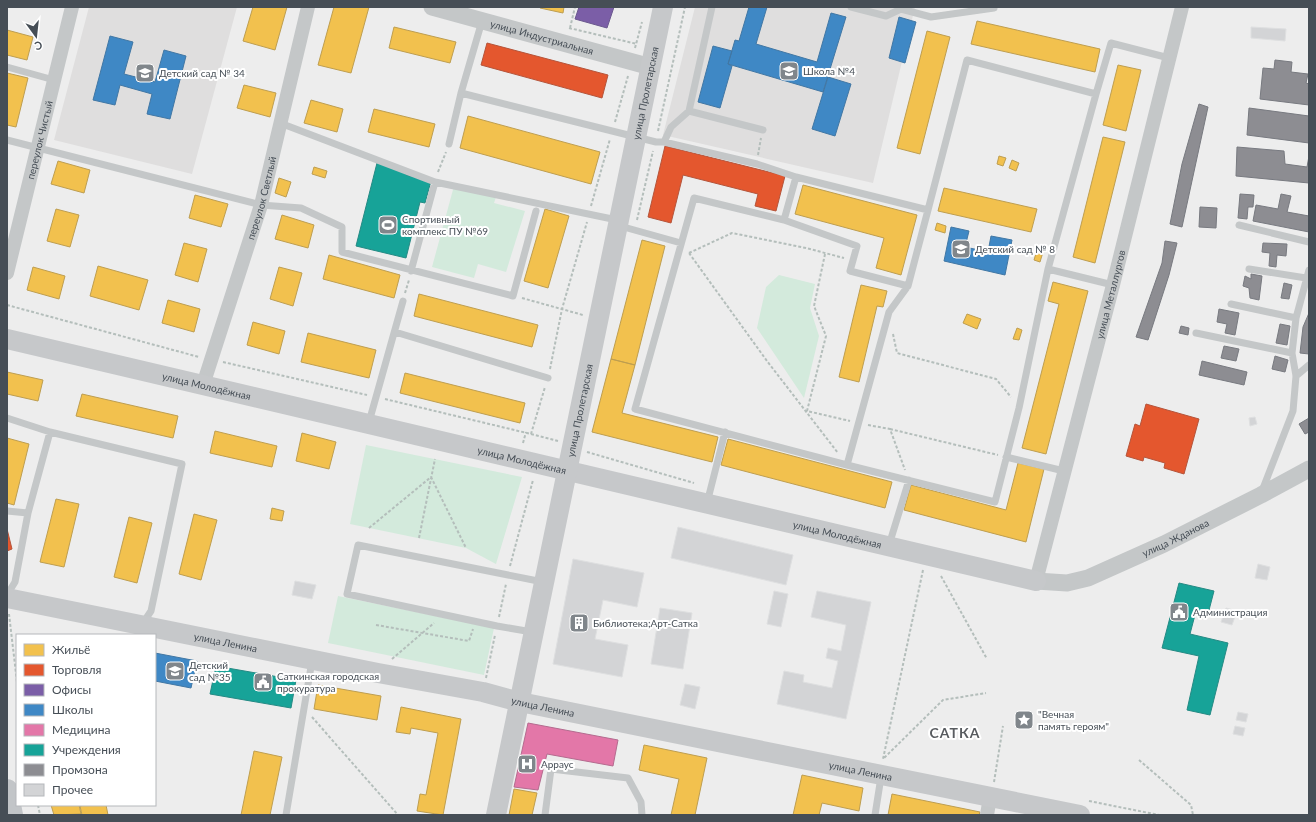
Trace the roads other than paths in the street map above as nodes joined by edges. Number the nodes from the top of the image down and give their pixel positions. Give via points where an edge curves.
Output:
1 (72, 7) edge
2 (308, 7) edge
3 (432, 7) edge
4 (663, 7) edge
5 (712, 7) edge
6 (851, 7) edge
7 (1182, 7) edge
8 (994, 8) dead end
9 (482, 21) junction
10 (1169, 58) junction
11 (7, 67) edge
12 (651, 67) junction
13 (54, 80) junction
14 (461, 93) junction
15 (1096, 94) junction
16 (689, 111) junction
17 (280, 123) junction
18 (763, 130) road end
19 (646, 139) junction
20 (7, 140) edge
21 (664, 142) junction
22 (449, 144) road end
23 (38, 148) junction
24 (796, 177) junction
25 (435, 182) junction
26 (261, 205) junction
27 (536, 210) dead end
28 (928, 210) junction
29 (784, 220) junction
30 (624, 225) junction
31 (1239, 225) dead end
32 (1309, 242) edge
33 (681, 243) junction
34 (1048, 269) junction
35 (1249, 269) dead end
36 (1309, 270) edge
37 (411, 271) junction
38 (7, 273) edge
39 (1306, 278) junction
40 (1113, 285) junction
41 (908, 286) junction
42 (403, 301) road end
43 (1231, 304) dead end
44 (1296, 318) junction
45 (395, 332) junction
46 (1196, 333) dead end
47 (7, 339) edge
48 (1292, 353) junction
49 (1309, 365) edge
50 (1296, 376) junction
51 (548, 378) road end
52 (204, 385) junction
53 (7, 418) edge
54 (369, 424) junction
55 (50, 432) junction
56 (725, 432) junction
57 (1006, 457) junction
58 (847, 465) junction
59 (1309, 469) edge
60 (568, 471) junction
61 (1064, 471) junction
62 (909, 480) junction
63 (1261, 495) junction
64 (709, 496) junction
65 (7, 511) edge
66 (28, 513) junction
67 (888, 546) junction
68 (1036, 581) junction
69 (544, 583) junction
70 (8, 601) edge
71 (141, 625) junction
72 (534, 632) junction
73 (312, 659) junction
74 (520, 702) junction
75 (882, 775) junction
76 (7, 790) edge
77 (990, 798) edge
78 (12, 815) edge
79 (286, 815) edge
80 (496, 815) edge
81 (545, 815) edge
82 (642, 815) edge
83 (875, 815) edge
84 (1080, 815) edge

1 - 13 street, переулок Чистый
2 - 17 street, переулок Светлый
3 - 9 street, улица Индустриальная
4 - 12 main road, улица Пролетарская
5 - 16 lane
6 - 8 lane via 886,16 901,9 931,17
7 - 10 street, улица Металлургов
9 - 12 street, улица Индустриальная
9 - 14 lane
10 - 15 lane via 1111,43
10 - 40 street, улица Металлургов
11 - 13 lane
12 - 19 main road, улица Пролетарская
13 - 23 street, переулок Чистый
14 - 19 lane
14 - 22 lane
15 - 28 lane via 967,60
15 - 34 lane
16 - 18 lane
16 - 21 lane via 671,127
17 - 25 lane
17 - 26 street, переулок Светлый
19 - 21 lane
19 - 30 main road, улица Пролетарская
20 - 23 lane
21 - 24 lane via 757,164
23 - 26 lane
23 - 38 street, переулок Чистый
24 - 28 lane
24 - 29 lane
25 - 30 lane via 589,214
25 - 37 lane
26 - 37 lane via 301,208 342,227 342,252
26 - 52 street, переулок Светлый
27 - 37 lane via 513,296
28 - 41 lane
29 - 33 lane via 694,198
29 - 41 lane via 857,246 850,271
30 - 33 lane
30 - 60 main road, улица Пролетарская via 599,319
31 - 32 lane
33 - 56 lane via 635,409
34 - 40 lane
34 - 57 lane via 1019,408
35 - 39 lane
36 - 39 lane
39 - 44 lane
40 - 61 street, улица Металлургов
41 - 58 lane via 889,312
42 - 45 lane
43 - 44 lane
44 - 48 lane
45 - 51 lane
45 - 54 lane
46 - 48 lane
47 - 52 main road, улица Молодёжная
48 - 50 lane
49 - 50 lane
50 - 63 lane via 1294,411
52 - 54 main road, улица Молодёжная
53 - 55 lane
54 - 60 main road, улица Молодёжная
55 - 66 lane
55 - 71 lane via 182,464 151,611
56 - 58 lane
56 - 64 lane
57 - 61 lane
57 - 62 lane via 995,502
58 - 62 lane
59 - 63 street, улица Жданова
60 - 64 main road, улица Молодёжная
60 - 69 main road, улица Пролетарская
61 - 68 street, улица Металлургов
62 - 67 lane
63 - 68 street, улица Жданова via 1164,544 1088,578 1067,583
64 - 67 main road, улица Молодёжная
65 - 66 lane
66 - 70 lane via 15,582
67 - 68 main road, улица Молодёжная
69 - 72 main road, улица Пролетарская
69 - 72 lane via 358,545 347,594
70 - 71 main road, улица Ленина
71 - 73 main road, улица Ленина
72 - 74 main road, улица Пролетарская
73 - 74 main road, улица Ленина via 483,692
73 - 79 lane
74 - 75 main road, улица Ленина
74 - 80 main road, улица Пролетарская
75 - 77 main road, улица Ленина
75 - 83 lane
76 - 78 main road
77 - 84 main road, улица Ленина
81 - 82 lane via 551,769 628,778 641,802

